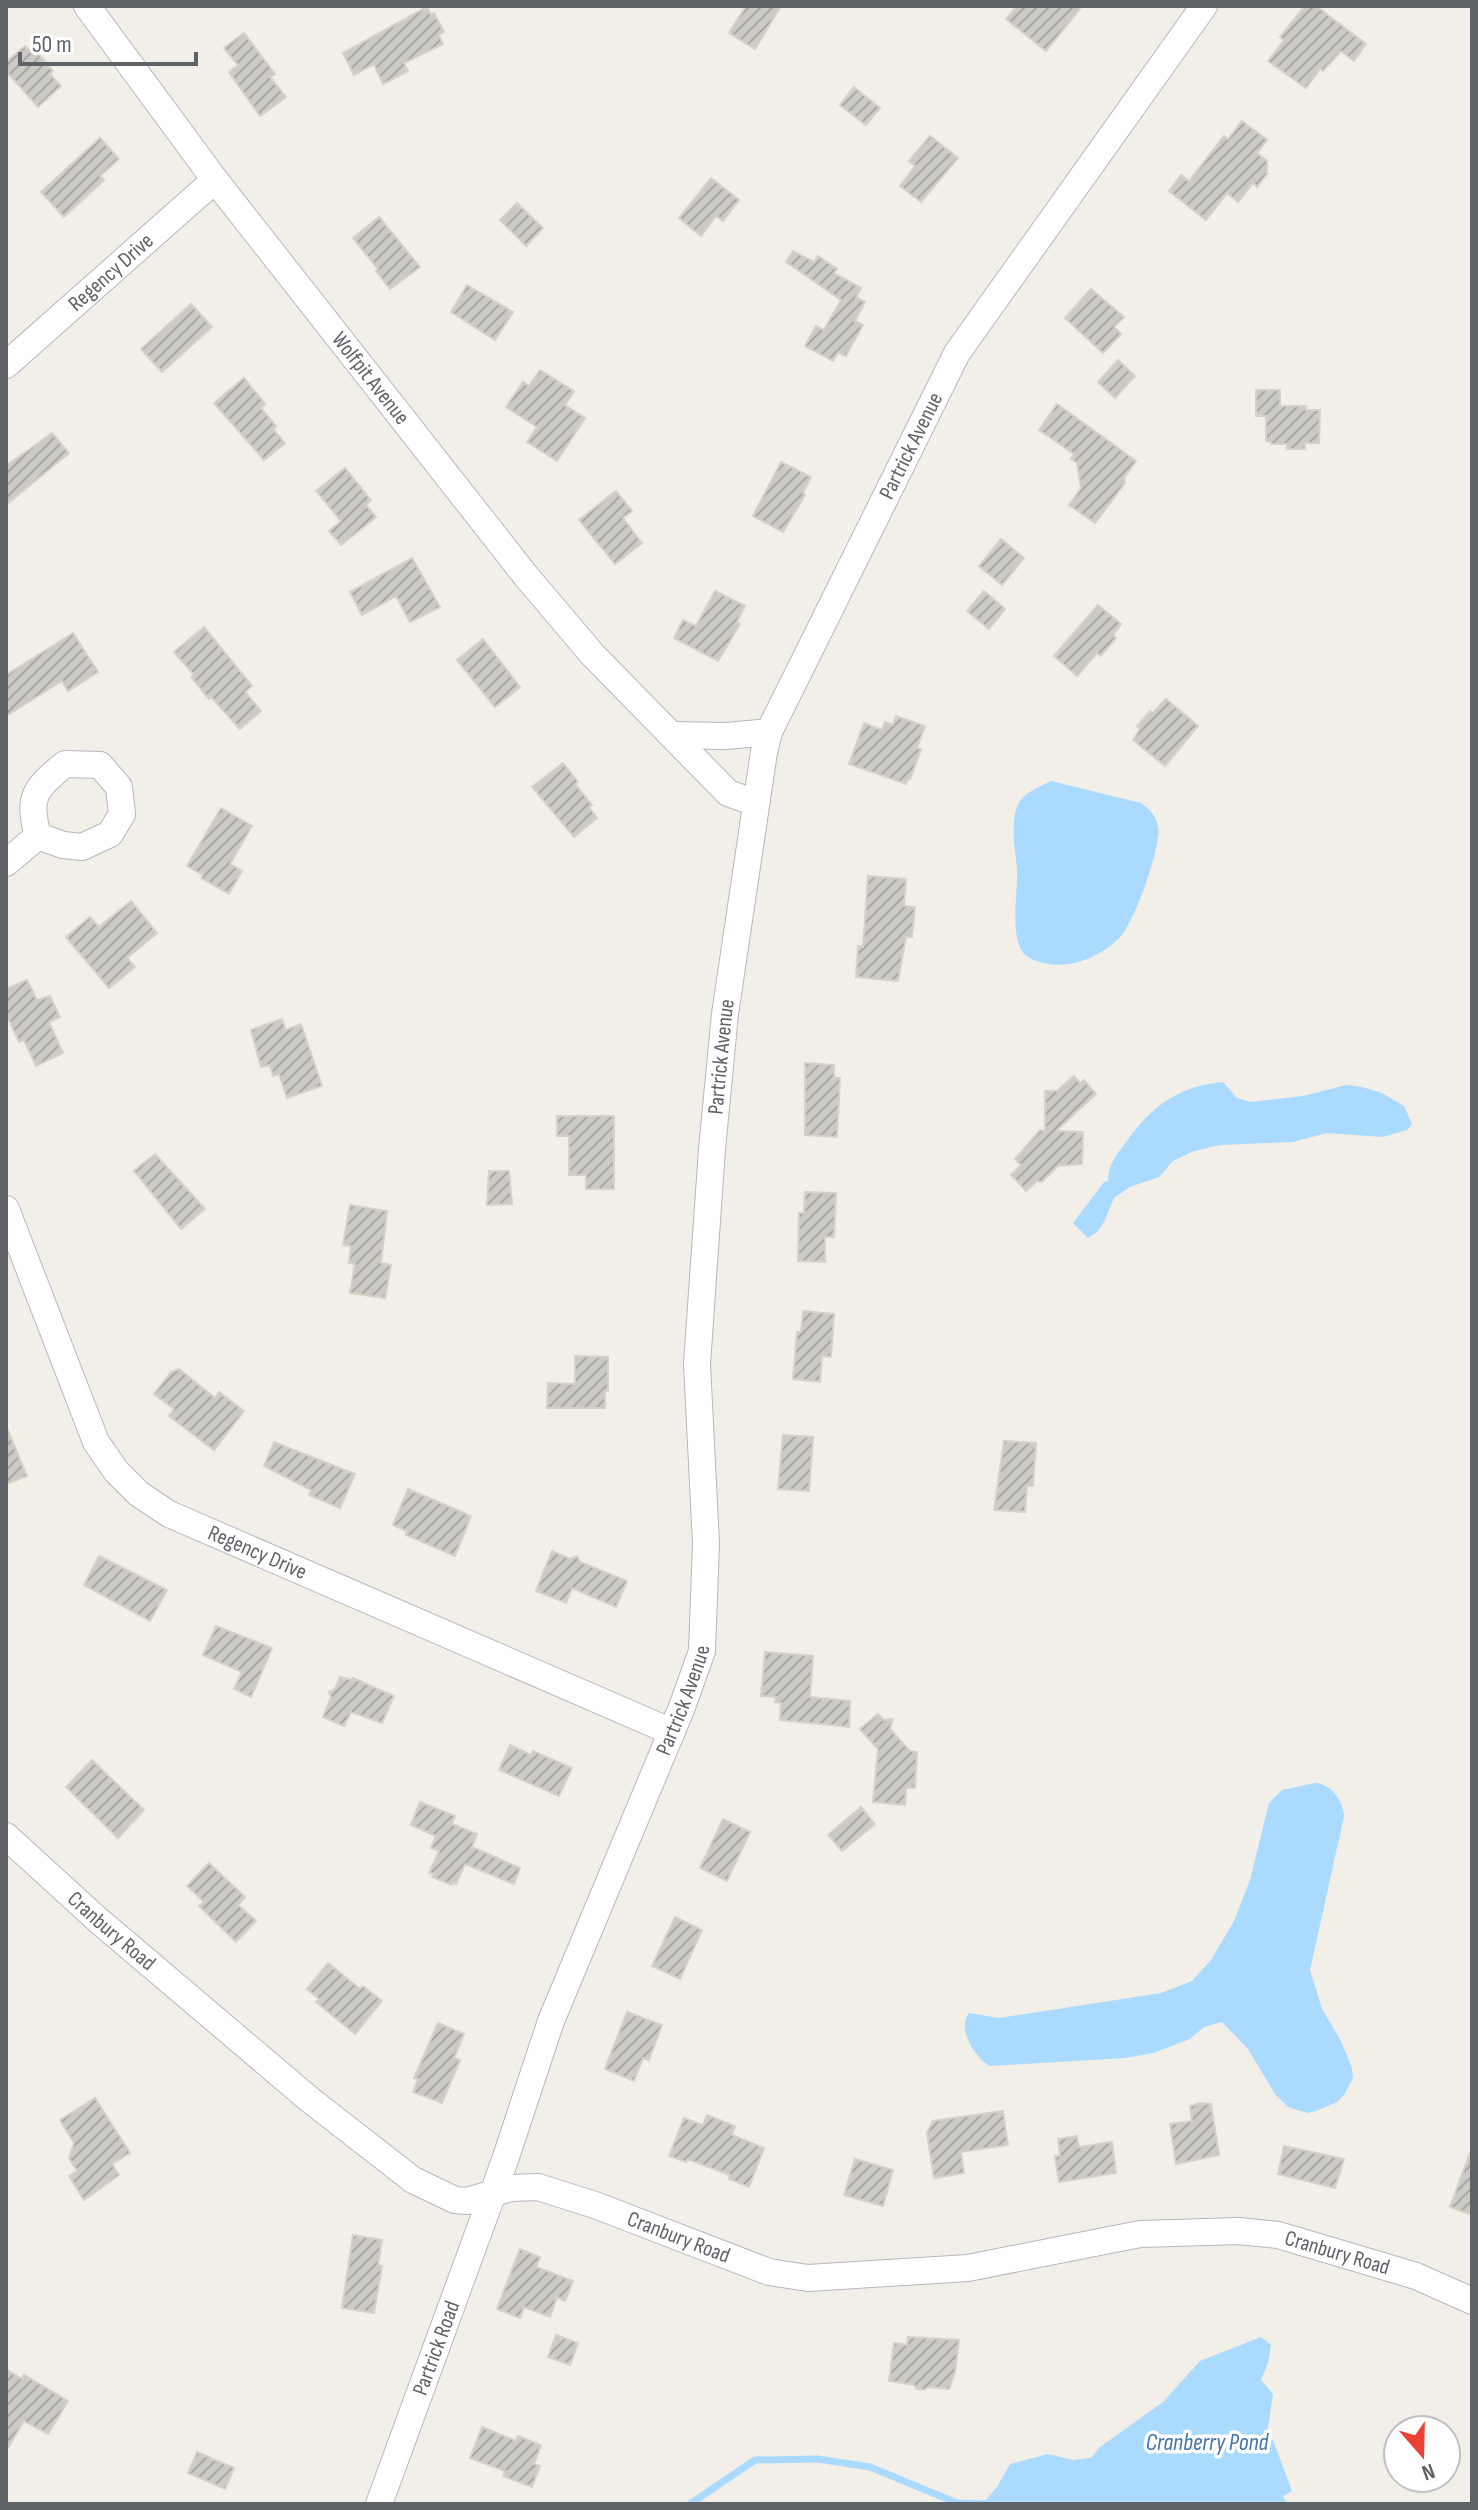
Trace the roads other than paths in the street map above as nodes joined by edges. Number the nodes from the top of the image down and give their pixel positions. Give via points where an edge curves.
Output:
1 (87, 6) edge
2 (1204, 6) edge
3 (215, 180) junction
4 (6, 365) edge
5 (769, 732) junction
6 (673, 735) junction
7 (756, 803) junction
8 (38, 836) dead end
9 (6, 863) edge
10 (6, 1209) edge
11 (672, 1732) junction
12 (6, 1836) edge
13 (493, 2194) junction
14 (1472, 2301) edge
15 (379, 2504) edge

1 - 3 street, Wolfpit Avenue
2 - 5 street, Partrick Avenue via 957,353
3 - 4 street, Regency Drive
3 - 6 street, Wolfpit Avenue via 526,576 592,654
5 - 6 street
5 - 7 street, Partrick Avenue
6 - 7 street, Wolfpit Avenue via 728,793
7 - 11 street, Partrick Avenue via 720,1058 697,1364 706,1533 704,1629 702,1651
8 - 9 street
10 - 11 street, Regency Drive via 96,1442 139,1494 189,1524
11 - 13 street, Partrick Avenue via 551,2021
12 - 13 street, Cranbury Road via 126,1944 413,2180 455,2200
13 - 14 street, Cranbury Road via 538,2187 769,2272 808,2278 968,2268 1140,2234 1239,2231 1278,2235 1416,2276
13 - 15 street, Partrick Road

